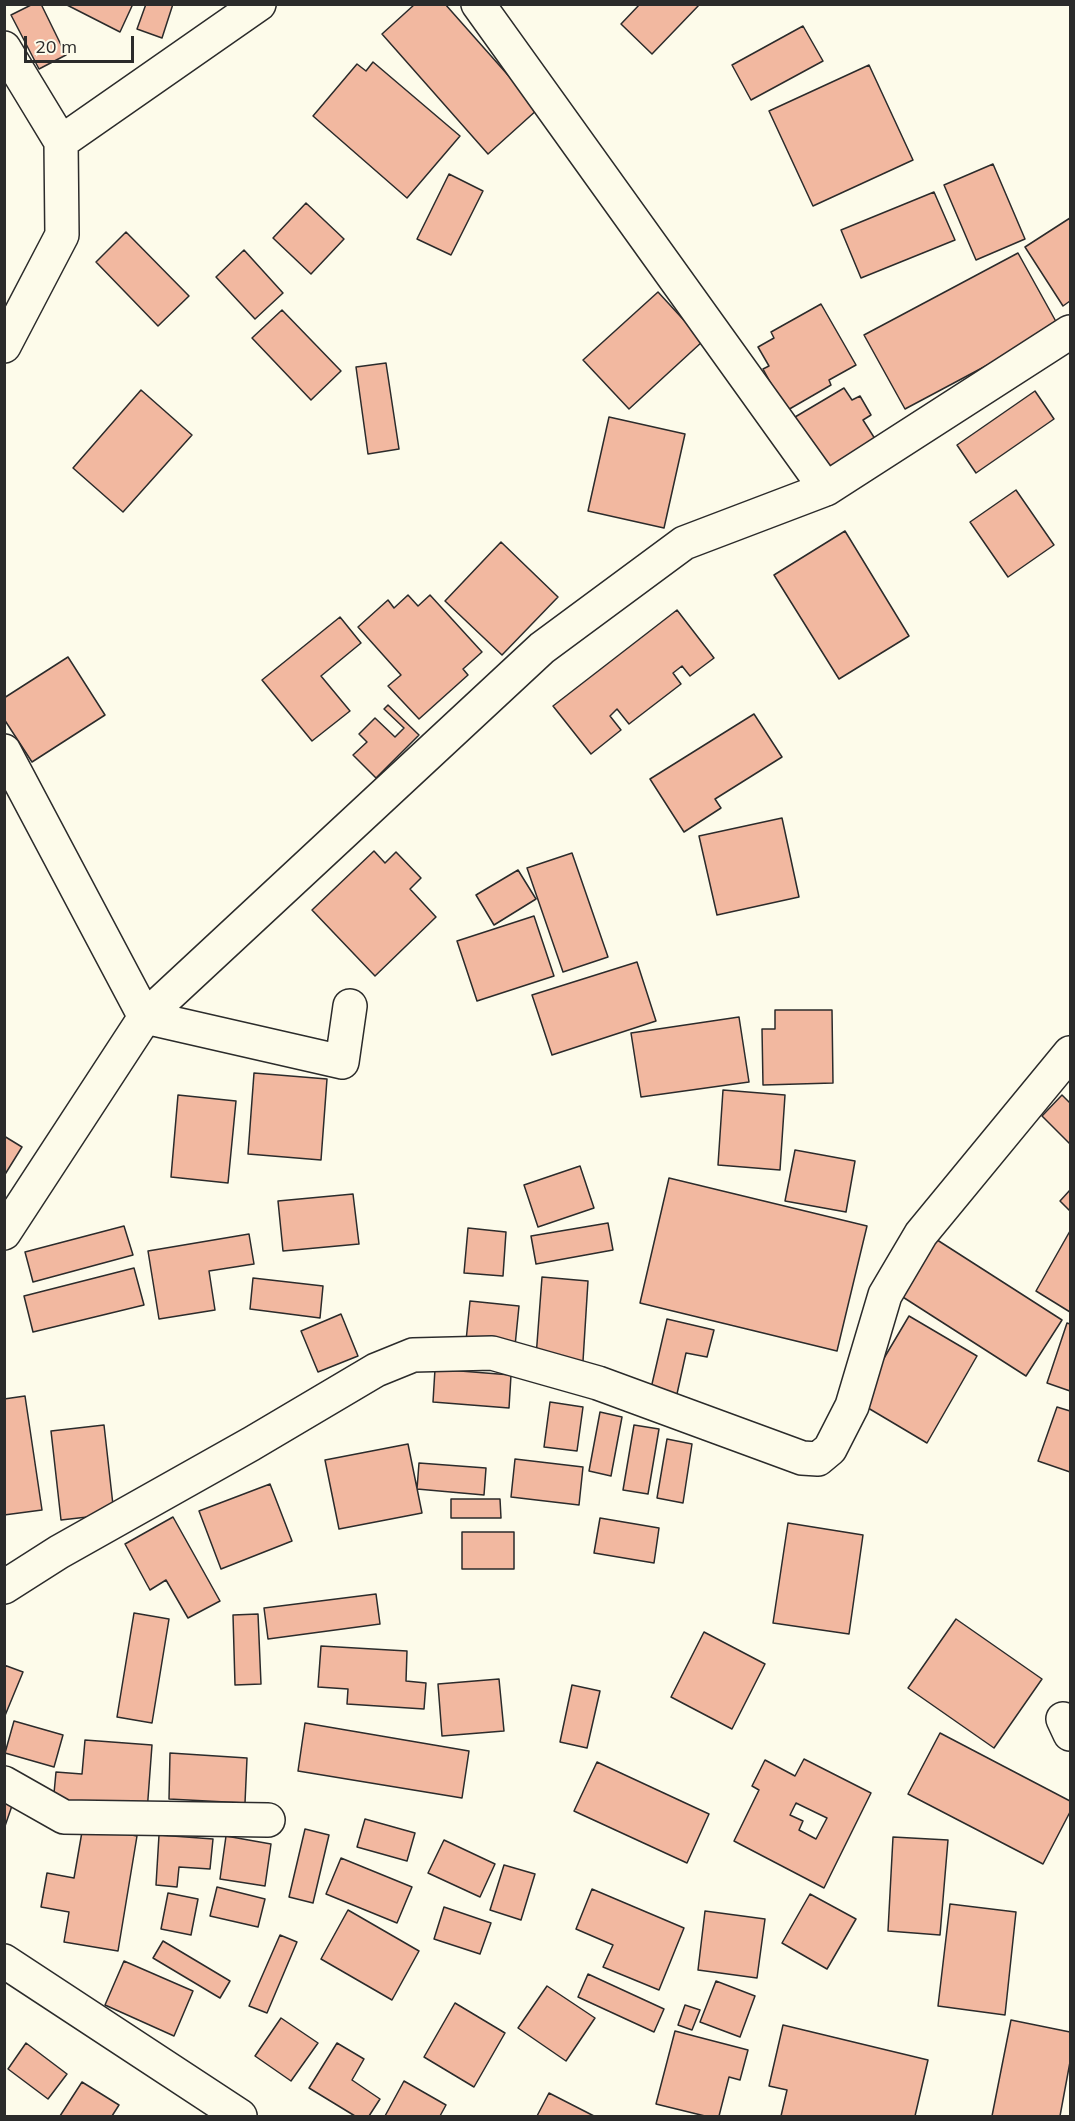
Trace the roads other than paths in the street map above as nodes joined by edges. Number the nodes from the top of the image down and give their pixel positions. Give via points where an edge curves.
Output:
1 (259, 4) edge
2 (478, 4) edge
3 (4, 48) edge
4 (61, 142) junction
5 (1071, 332) edge
6 (4, 346) edge
7 (826, 489) junction
8 (4, 751) edge
9 (350, 1006) dead end
10 (145, 1017) junction
11 (1071, 1053) edge
12 (4, 1233) edge
13 (4, 1587) edge
14 (4, 1783) edge
15 (268, 1820) dead end
16 (4, 1961) edge
17 (240, 2116) edge

1 - 4 street
2 - 7 street
3 - 4 street
4 - 6 street via 62,235
5 - 7 street
7 - 10 street via 684,543 542,648
8 - 10 street
9 - 10 street via 342,1062
10 - 12 street
11 - 13 street via 921,1234 885,1295 852,1406 830,1449 818,1459 802,1458 597,1383 492,1353 413,1355 376,1370 58,1552
14 - 15 street via 64,1817
16 - 17 street

